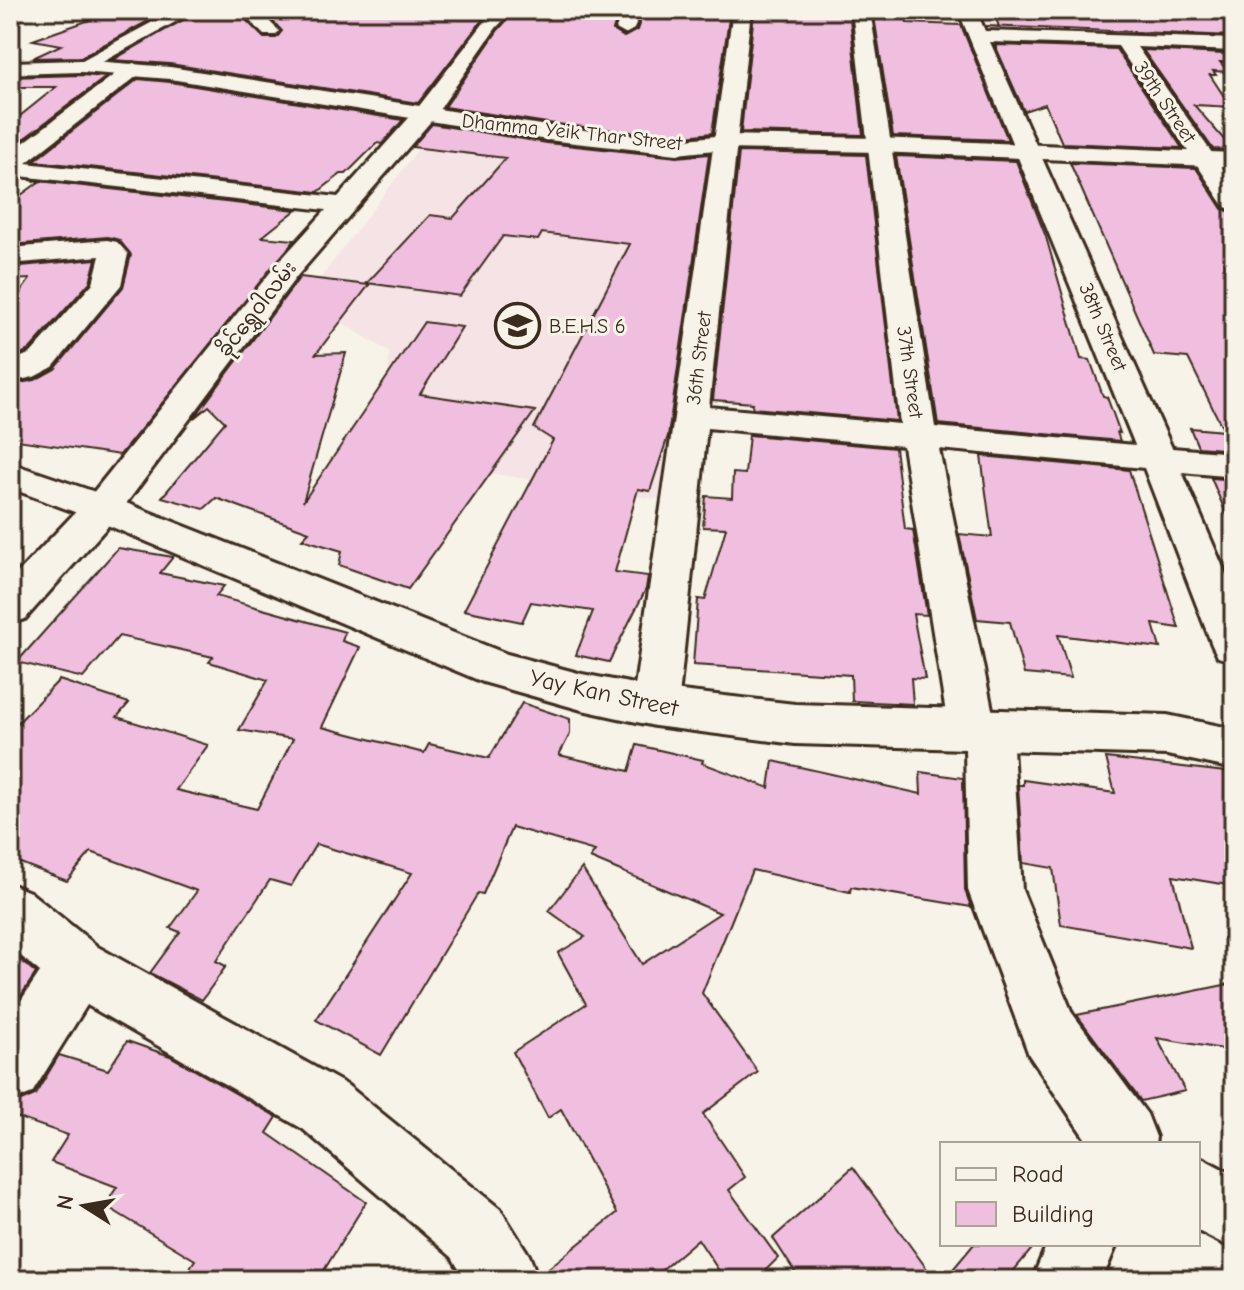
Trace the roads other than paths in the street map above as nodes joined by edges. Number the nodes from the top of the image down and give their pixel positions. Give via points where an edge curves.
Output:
1 (188, 10) edge
2 (248, 10) edge
3 (499, 10) edge
4 (632, 10) edge
5 (742, 10) edge
6 (861, 10) edge
7 (1212, 21) dead end
8 (973, 23) edge
9 (625, 29) dead end
10 (270, 31) dead end
11 (1124, 42) junction
12 (1234, 45) edge
13 (81, 66) junction
14 (10, 68) edge
15 (134, 69) junction
16 (424, 115) junction
17 (725, 142) junction
18 (878, 145) junction
19 (1029, 151) junction
20 (1203, 158) junction
21 (1234, 160) edge
22 (10, 166) edge
23 (1234, 202) edge
24 (345, 205) junction
25 (10, 256) edge
26 (10, 372) edge
27 (692, 416) junction
28 (919, 437) junction
29 (1159, 459) junction
30 (1234, 465) edge
31 (10, 475) edge
32 (102, 508) junction
33 (10, 608) edge
34 (1234, 645) edge
35 (655, 707) junction
36 (980, 732) junction
37 (1234, 749) edge
38 (10, 911) edge
39 (78, 967) junction
40 (10, 1071) edge
41 (1127, 1142) edge
42 (1200, 1191) edge
43 (1234, 1215) edge
44 (1081, 1246) edge
45 (504, 1280) edge
46 (1067, 1280) edge

1 - 13 street
2 - 10 street
3 - 16 street, ခိုင်ရွှေဝါလမ်း
4 - 9 street
5 - 17 street, 36th Street
6 - 18 street, 37th Street
7 - 12 street
8 - 11 street
8 - 19 street, 38th Street
11 - 12 street
11 - 20 street, 39th Street
13 - 14 street, Dhamma Yeik Thar Street
13 - 15 street, Dhamma Yeik Thar Street
15 - 16 street, Dhamma Yeik Thar Street
15 - 22 street
16 - 17 street, Dhamma Yeik Thar Street via 677,147
16 - 24 street, ခိုင်ရွှေဝါလမ်း
17 - 18 street, Dhamma Yeik Thar Street
17 - 27 street, 36th Street
18 - 19 street, Dhamma Yeik Thar Street
18 - 28 street, 37th Street
19 - 20 street, Dhamma Yeik Thar Street
19 - 29 street, 38th Street
20 - 21 street, Dhamma Yeik Thar Street
20 - 23 street, 39th Street
22 - 24 street
24 - 32 street, ခိုင်ရွှေဝါလမ်း via 287,270
25 - 26 street via 96,248 114,254 107,285 42,360
27 - 28 street
27 - 35 street, 36th Street
28 - 29 street
28 - 36 street, 37th Street
29 - 30 street
29 - 34 street, 38th Street
31 - 32 street, Yay Kan Street
32 - 33 street, ခိုင်ရွှေဝါလမ်း
32 - 35 street, Yay Kan Street via 499,670
35 - 36 street, Yay Kan Street via 795,724
36 - 37 street, Yay Kan Street via 1167,735
36 - 41 street, 37th Street via 995,890 1050,1034
38 - 39 street
39 - 40 street
39 - 45 street via 325,1107 476,1233
42 - 43 street
44 - 46 street

